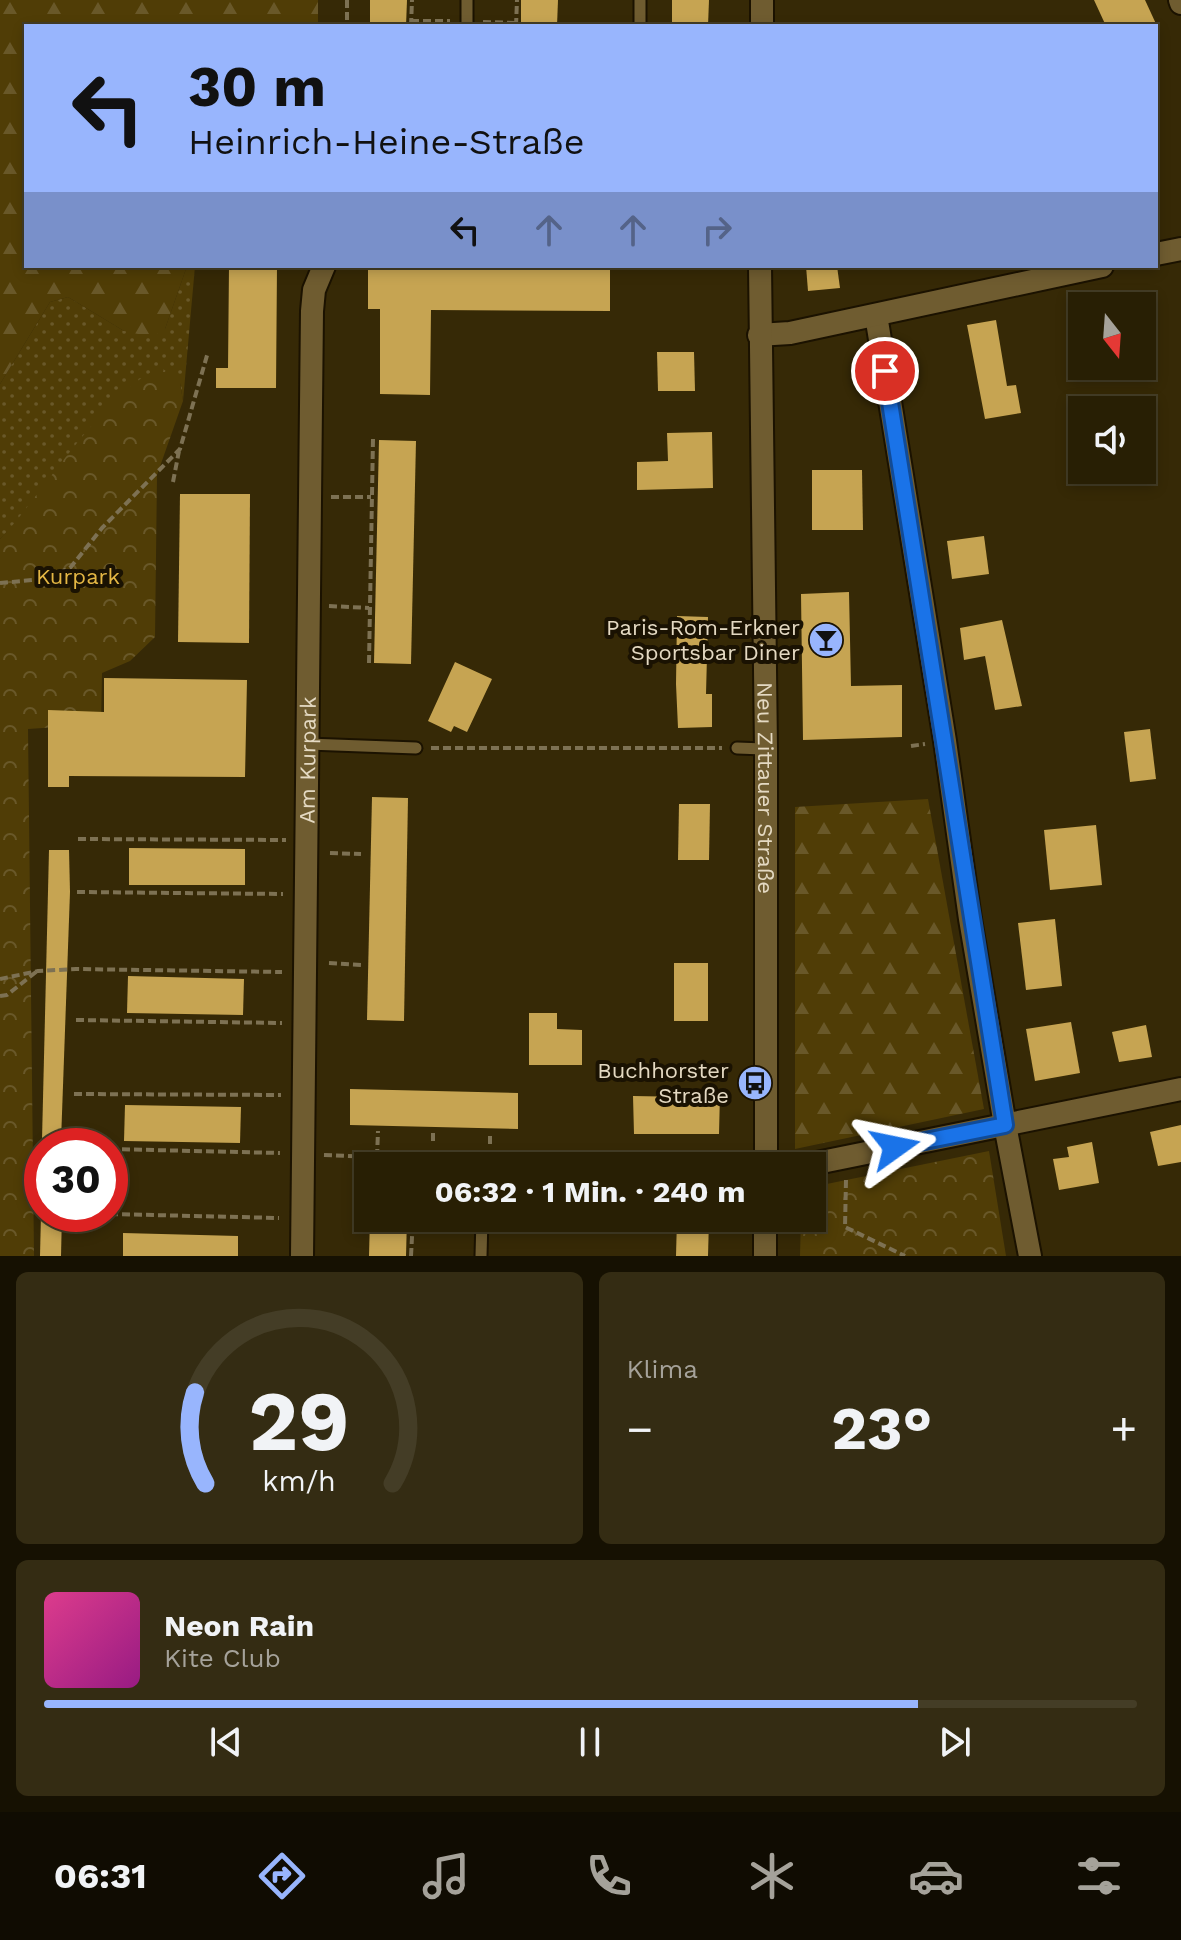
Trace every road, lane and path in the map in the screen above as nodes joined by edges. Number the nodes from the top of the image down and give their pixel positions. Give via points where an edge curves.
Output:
1 (347, 0) edge
2 (412, 0) edge
3 (467, 0) edge
4 (517, 0) edge
5 (640, 0) edge
6 (762, 0) edge
7 (347, 24) edge
8 (411, 24) edge
9 (467, 24) edge
10 (516, 24) edge
11 (640, 24) edge
12 (762, 24) edge
13 (1181, 249) edge
14 (1158, 254) edge
15 (323, 268) edge
16 (760, 268) edge
17 (1093, 268) edge
18 (876, 315) junction
19 (759, 335) junction
20 (208, 352) dead end
21 (373, 439) dead end
22 (180, 449) junction
23 (173, 482) dead end
24 (343, 497) dead end
25 (371, 497) junction
26 (0, 583) edge
27 (339, 606) dead end
28 (370, 608) junction
29 (369, 663) dead end
30 (308, 744) junction
31 (416, 748) joint
32 (737, 748) joint
33 (766, 749) junction
34 (78, 839) dead end
35 (288, 840) dead end
36 (324, 853) dead end
37 (361, 854) dead end
38 (157, 886) dead end
39 (77, 892) dead end
40 (157, 893) junction
41 (288, 894) dead end
42 (322, 963) dead end
43 (362, 965) dead end
44 (38, 971) junction
45 (288, 972) dead end
46 (0, 979) edge
47 (0, 996) edge
48 (156, 1015) dead end
49 (76, 1020) dead end
50 (156, 1022) junction
51 (288, 1024) dead end
52 (1181, 1089) edge
53 (74, 1094) dead end
54 (287, 1095) dead end
55 (1005, 1125) junction
56 (378, 1131) dead end
57 (128, 1149) edge
58 (377, 1152) edge
59 (766, 1152) edge
60 (304, 1153) junction
61 (354, 1156) edge
62 (826, 1161) edge
63 (846, 1173) dead end
64 (128, 1214) edge
65 (286, 1218) dead end
66 (412, 1232) edge
67 (482, 1232) edge
68 (765, 1232) edge
69 (302, 1256) edge
70 (411, 1256) edge
71 (481, 1256) edge
72 (765, 1256) edge
73 (905, 1256) edge
74 (1030, 1256) edge

1 - 7 path
2 - 8 path
3 - 9 lane
4 - 10 path
5 - 11 lane
6 - 12 street
13 - 14 street
15 - 30 street, Am Kurpark via 312,311
16 - 19 street, Neu Zittauer Straße
17 - 18 street
18 - 19 street
18 - 55 street
19 - 33 street, Neu Zittauer Straße
20 - 22 path
21 - 25 path
22 - 23 path
22 - 26 path via 70,568 43,579
24 - 25 path
25 - 28 path
27 - 28 path
28 - 29 path
30 - 31 lane
30 - 60 street, Am Kurpark
31 - 32 path
32 - 33 lane
33 - 59 street, Neu Zittauer Straße
34 - 35 path
36 - 37 path
38 - 40 path
39 - 40 path
40 - 41 path
42 - 43 path
44 - 45 path
44 - 46 path
44 - 47 path
48 - 50 path
49 - 50 path
50 - 51 path
52 - 55 street
53 - 54 path
55 - 62 street
55 - 74 street
56 - 58 path
57 - 60 path
60 - 61 path
60 - 69 street, Am Kurpark
63 - 73 path via 845,1227
64 - 65 path
66 - 70 path
67 - 71 lane
68 - 72 street

